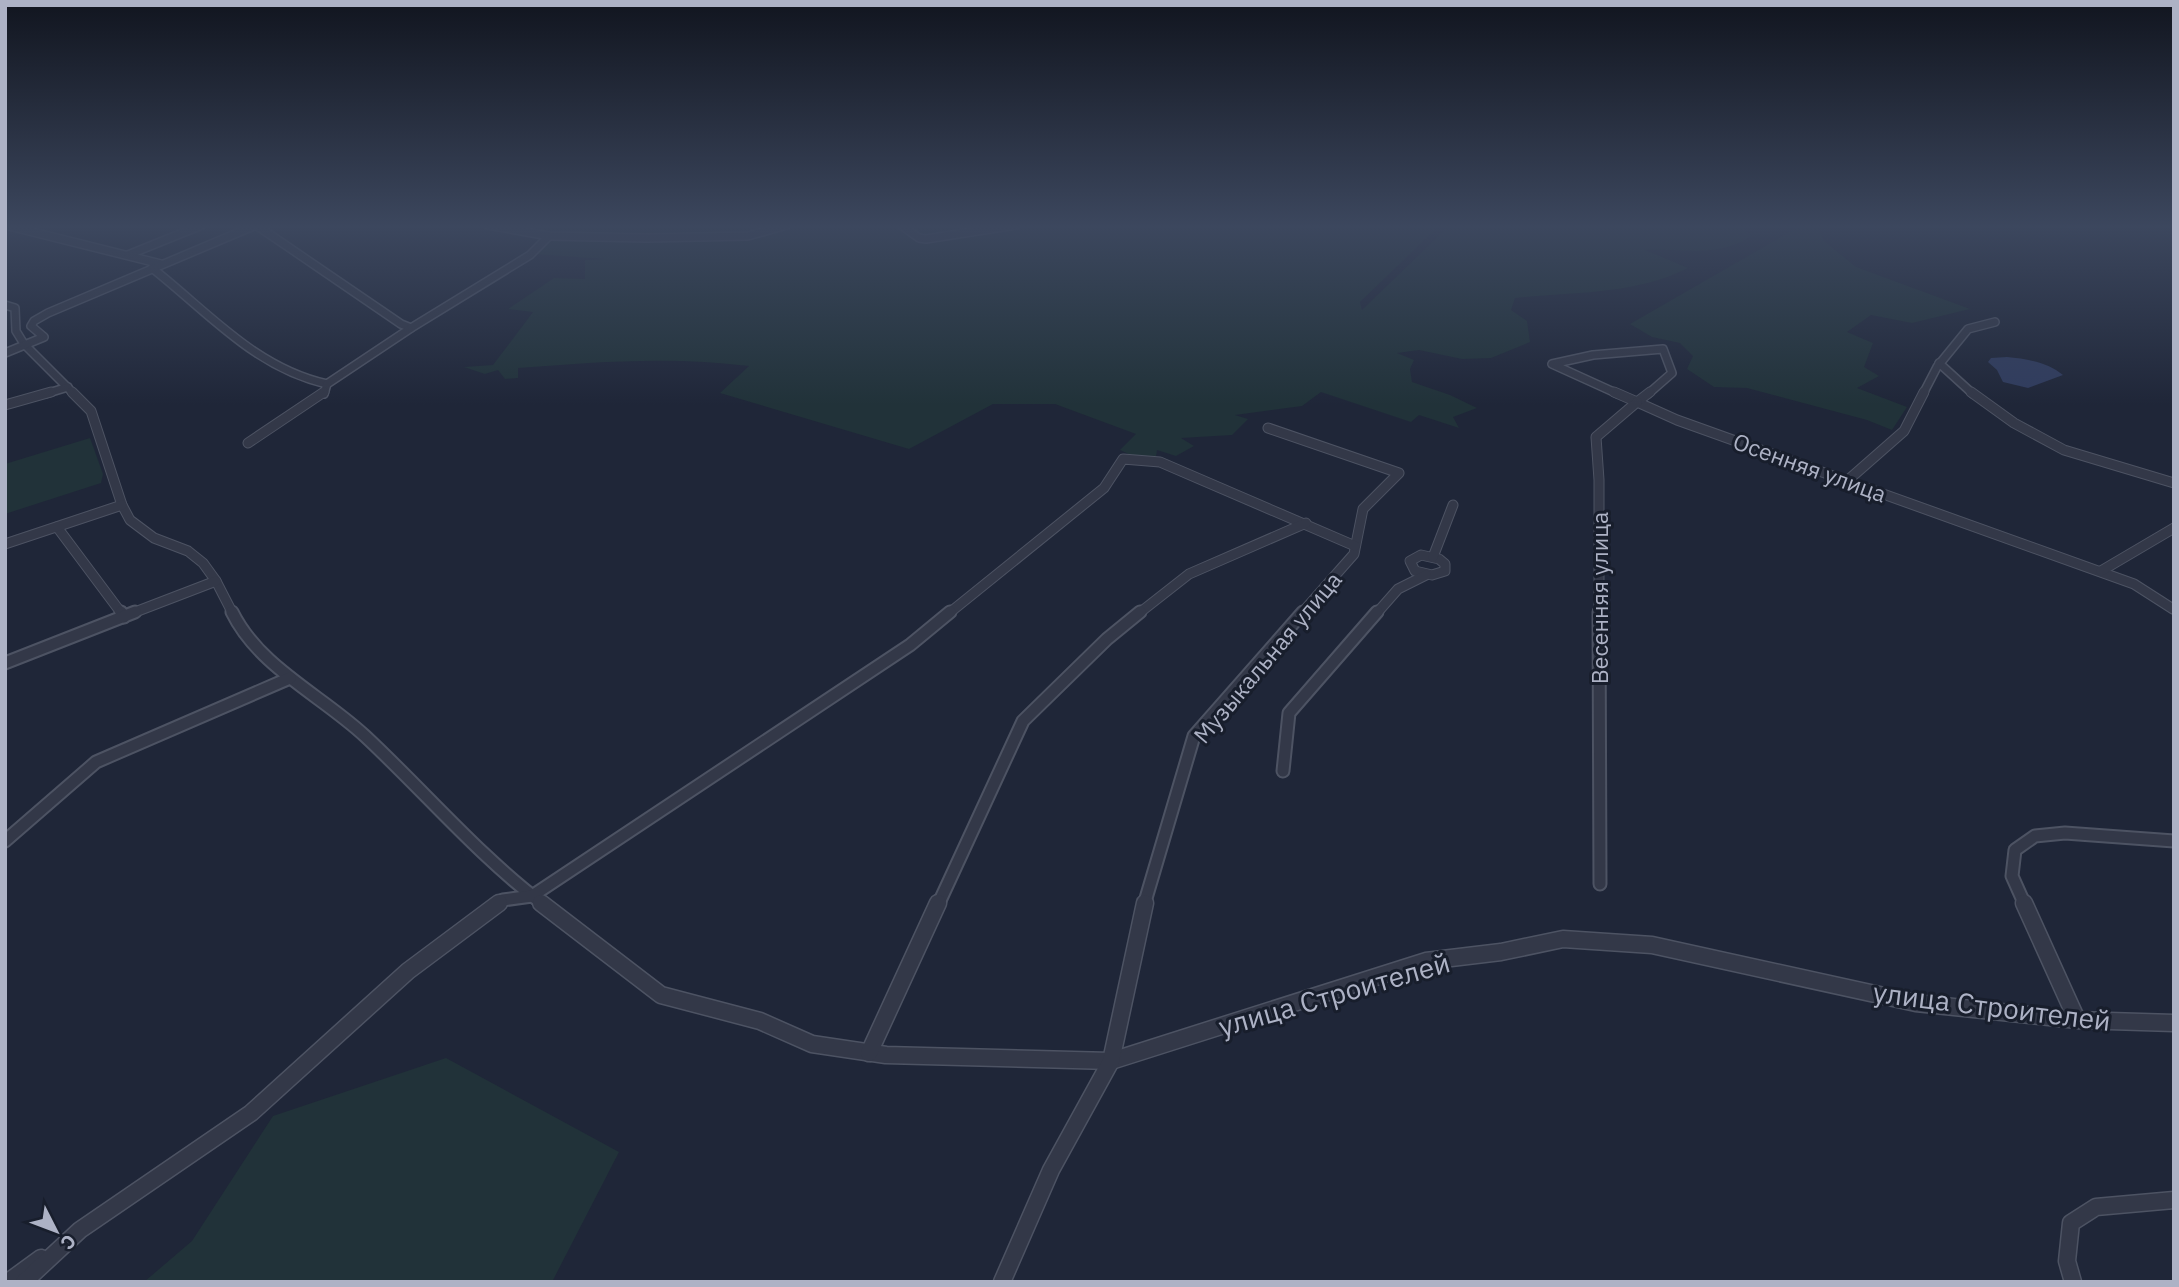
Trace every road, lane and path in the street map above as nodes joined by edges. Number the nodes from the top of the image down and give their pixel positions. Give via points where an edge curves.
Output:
1 (114, 285) edge
2 (173, 285) edge
3 (344, 285) edge
4 (481, 285) edge
5 (5, 305) edge
6 (1995, 322) dead end
7 (411, 328) junction
8 (24, 344) junction
9 (1663, 349) joint
10 (5, 352) edge
11 (1939, 363) junction
12 (327, 384) junction
13 (68, 387) junction
14 (1636, 403) junction
15 (5, 405) edge
16 (1268, 428) dead end
17 (248, 443) dead end
18 (1847, 481) junction
19 (2174, 482) edge
20 (122, 505) junction
21 (1453, 505) dead end
22 (1306, 523) junction
23 (57, 527) junction
24 (2174, 528) edge
25 (5, 544) edge
26 (1355, 545) junction
27 (1433, 556) junction
28 (2101, 572) junction
29 (1426, 575) junction
30 (216, 581) junction
31 (2173, 609) edge
32 (124, 618) junction
33 (5, 663) edge
34 (290, 678) junction
35 (1283, 771) dead end
36 (5, 841) edge
37 (2174, 841) edge
38 (1600, 884) dead end
39 (531, 896) junction
40 (2077, 1020) junction
41 (2174, 1023) edge
42 (869, 1053) junction
43 (1111, 1060) junction
44 (2174, 1200) edge
45 (80, 1230) junction
46 (8, 1282) edge
47 (24, 1282) edge
48 (1002, 1282) edge
49 (2073, 1282) edge

1 - 8 street via 34,321 31,326 44,337
2 - 12 street via 274,368
3 - 7 street
4 - 7 street
5 - 8 street via 15,308 16,331
6 - 11 street via 1968,329
7 - 12 street
8 - 10 street
8 - 13 street
9 - 14 street, Весенняя улица via 1672,373
9 - 14 street, Осенняя улица via 1569,358 1552,364
11 - 18 street via 1904,431
11 - 19 street via 1969,392 2048,443
12 - 17 street via 323,395
13 - 15 street
13 - 20 street via 91,411
14 - 18 street, Осенняя улица
14 - 38 street, Весенняя улица via 1596,437
16 - 26 street, Музыкальная улица via 1399,473 1363,509
18 - 28 street, Осенняя улица
20 - 23 street
20 - 30 street, улица Строителей via 131,520 154,538 188,551
21 - 27 street
22 - 26 street
22 - 39 street via 1160,462 1123,459 1104,488 910,645
22 - 42 street via 1189,574 1107,639 1023,720
23 - 25 street
23 - 32 street
24 - 28 street
26 - 43 street, Музыкальная улица via 1354,554 1194,736 1143,909
27 - 29 street via 1446,568 1438,575
27 - 29 street via 1416,556 1410,561 1412,568
28 - 31 street, Осенняя улица via 2134,584
29 - 35 street via 1398,589 1289,713
30 - 32 street
30 - 34 street, улица Строителей via 237,623
32 - 33 street
34 - 36 street via 96,762
34 - 39 street, улица Строителей via 363,734
37 - 40 street via 2065,833 2035,836 2015,850 2012,876
39 - 42 street, улица Строителей via 661,995 760,1021 812,1044
39 - 45 street via 503,900 408,971 251,1113
40 - 41 street, улица Строителей
40 - 43 street, улица Строителей via 1916,1003 1652,945 1563,939 1426,961
42 - 43 street, улица Строителей
43 - 48 street, Музыкальная улица via 1051,1170
44 - 49 street via 2096,1207 2071,1223 2067,1261
45 - 46 street
45 - 47 street

